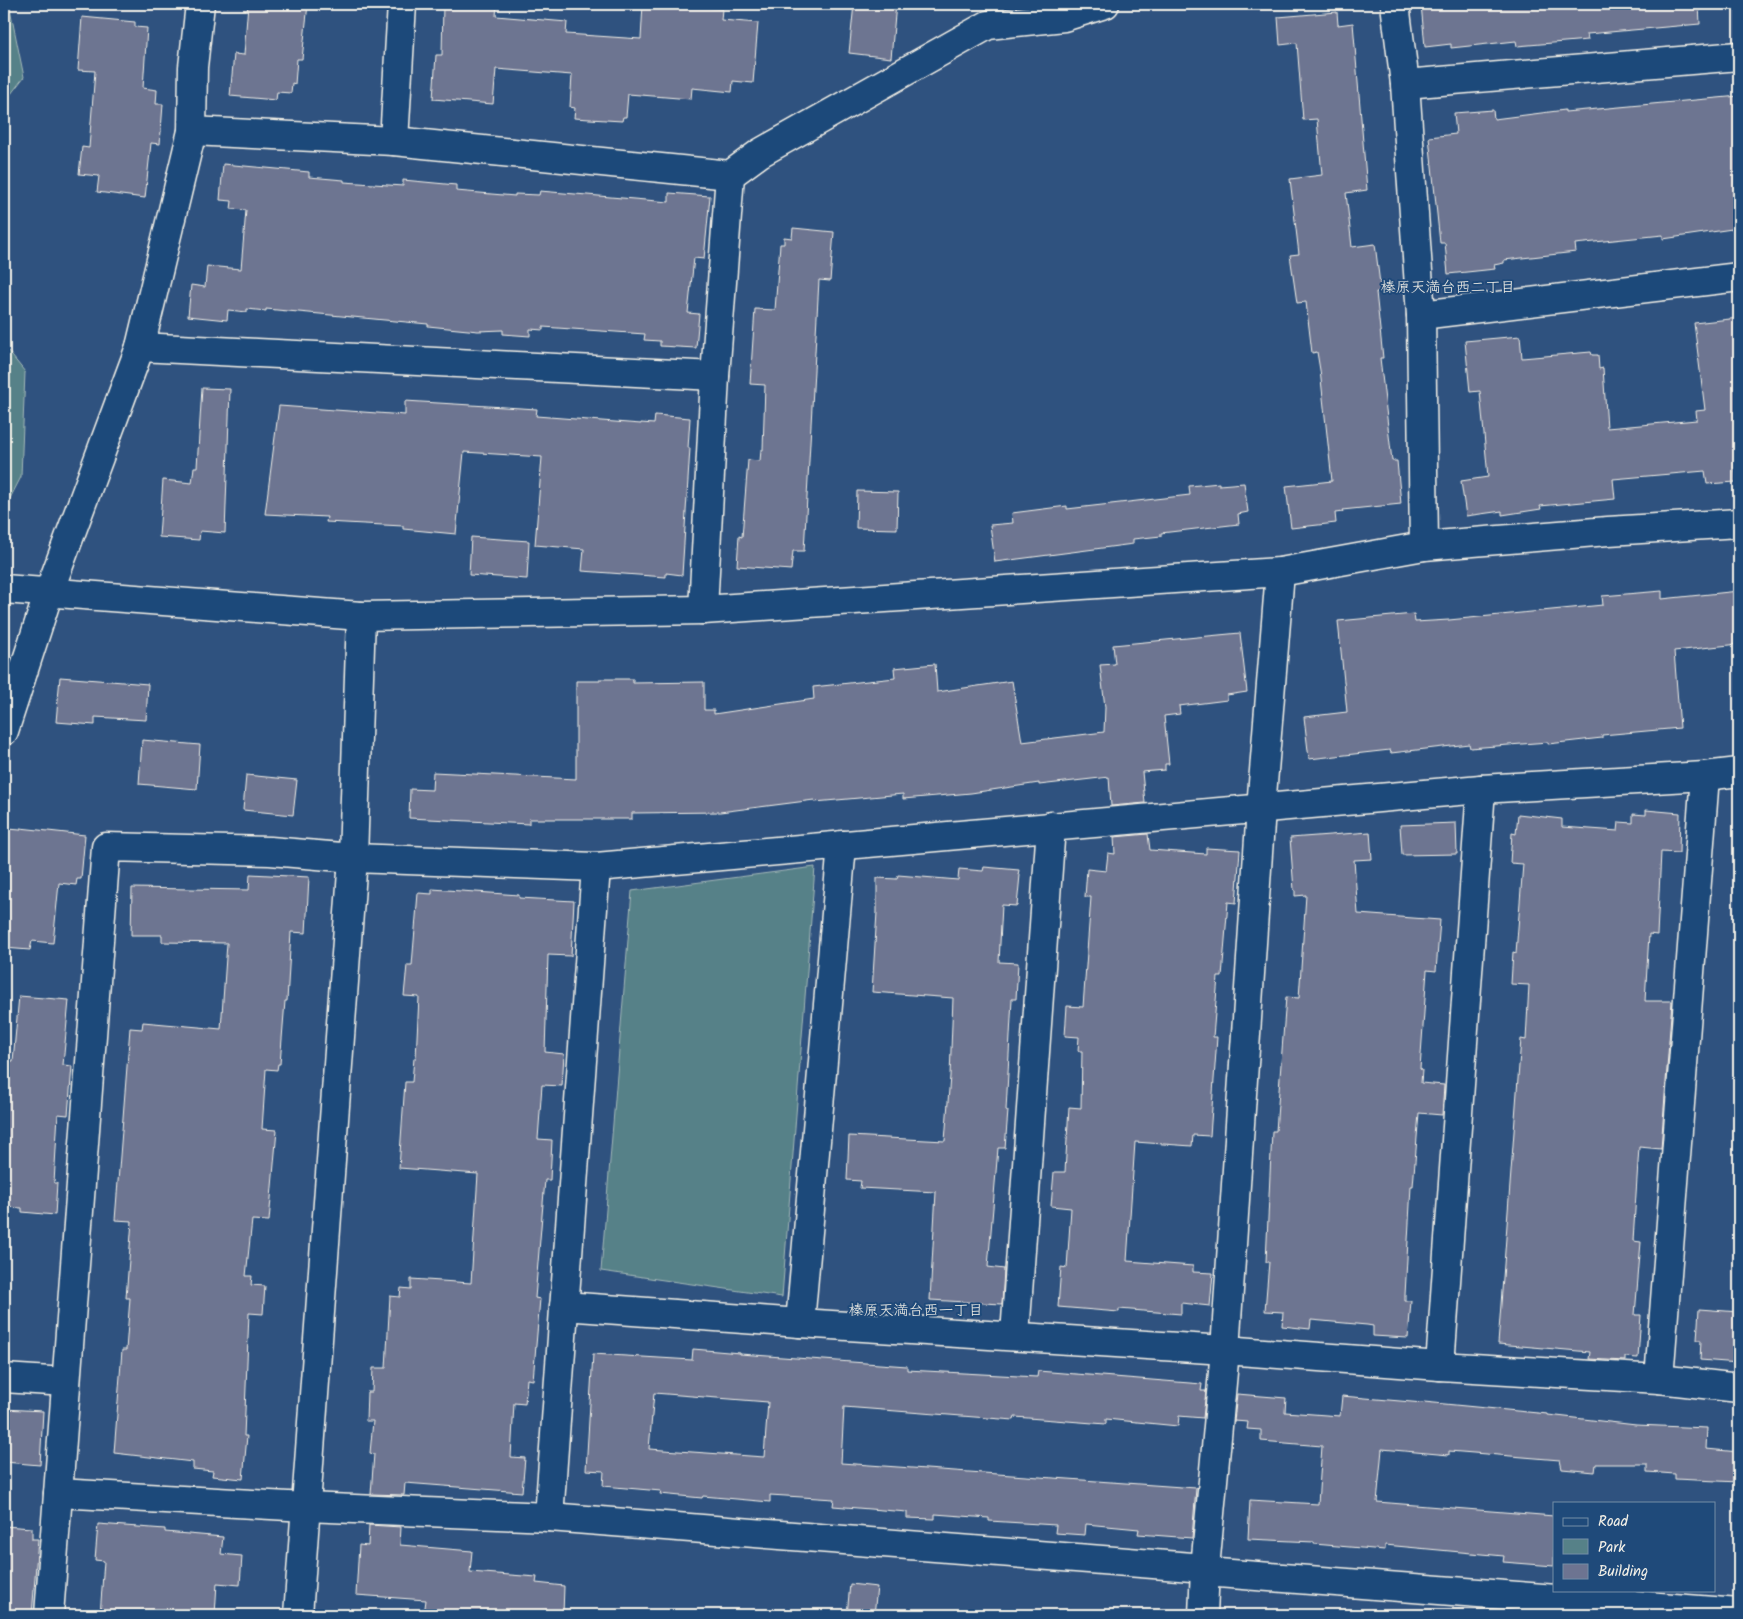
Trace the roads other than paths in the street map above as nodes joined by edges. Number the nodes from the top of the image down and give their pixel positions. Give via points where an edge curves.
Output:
1 (200, 4) edge
2 (402, 4) edge
3 (1105, 4) edge
4 (1395, 4) edge
5 (1739, 56) edge
6 (1405, 84) junction
7 (192, 131) junction
8 (394, 141) junction
9 (730, 175) junction
10 (1739, 277) edge
11 (1421, 314) junction
12 (140, 348) junction
13 (715, 376) junction
14 (1739, 524) edge
15 (1424, 546) junction
16 (1280, 572) junction
17 (4, 589) edge
18 (49, 592) junction
19 (703, 610) junction
20 (361, 616) junction
21 (4, 731) edge
22 (1739, 772) edge
23 (1705, 776) junction
24 (1481, 789) junction
25 (1261, 808) junction
26 (1051, 826) junction
27 (842, 845) junction
28 (352, 858) junction
29 (596, 867) junction
30 (564, 1306) junction
31 (800, 1323) junction
32 (1015, 1335) junction
33 (1225, 1350) junction
34 (1440, 1366) junction
35 (4, 1378) edge
36 (1659, 1379) junction
37 (66, 1382) junction
38 (1739, 1388) edge
39 (58, 1493) junction
40 (306, 1507) junction
41 (549, 1516) junction
42 (1205, 1570) junction
43 (1739, 1613) edge
44 (49, 1615) edge
45 (298, 1615) edge
46 (1203, 1615) edge

1 - 7 street via 193,67
2 - 8 street
3 - 9 street via 1064,17 988,25 760,153
4 - 6 street
5 - 6 street
6 - 11 street
7 - 8 street
7 - 12 street
8 - 9 street
9 - 13 street
10 - 11 street
11 - 15 street
12 - 13 street
12 - 18 street
13 - 19 street
14 - 15 street
15 - 16 street
16 - 19 street
16 - 25 street
17 - 18 street
18 - 20 street
18 - 21 street
19 - 20 street
20 - 28 street
22 - 23 street
23 - 24 street
23 - 36 street
24 - 25 street
24 - 34 street
25 - 26 street
25 - 33 street
26 - 27 street
26 - 32 street
27 - 29 street
27 - 31 street
28 - 29 street
28 - 37 street via 270,851 106,847
28 - 40 street
29 - 30 street
30 - 31 street
30 - 41 street
31 - 32 street
32 - 33 street
33 - 34 street
33 - 42 street
34 - 36 street
35 - 37 street
36 - 38 street
37 - 39 street
39 - 40 street
39 - 44 street
40 - 41 street
40 - 45 street
41 - 42 street
42 - 43 street
42 - 46 street

